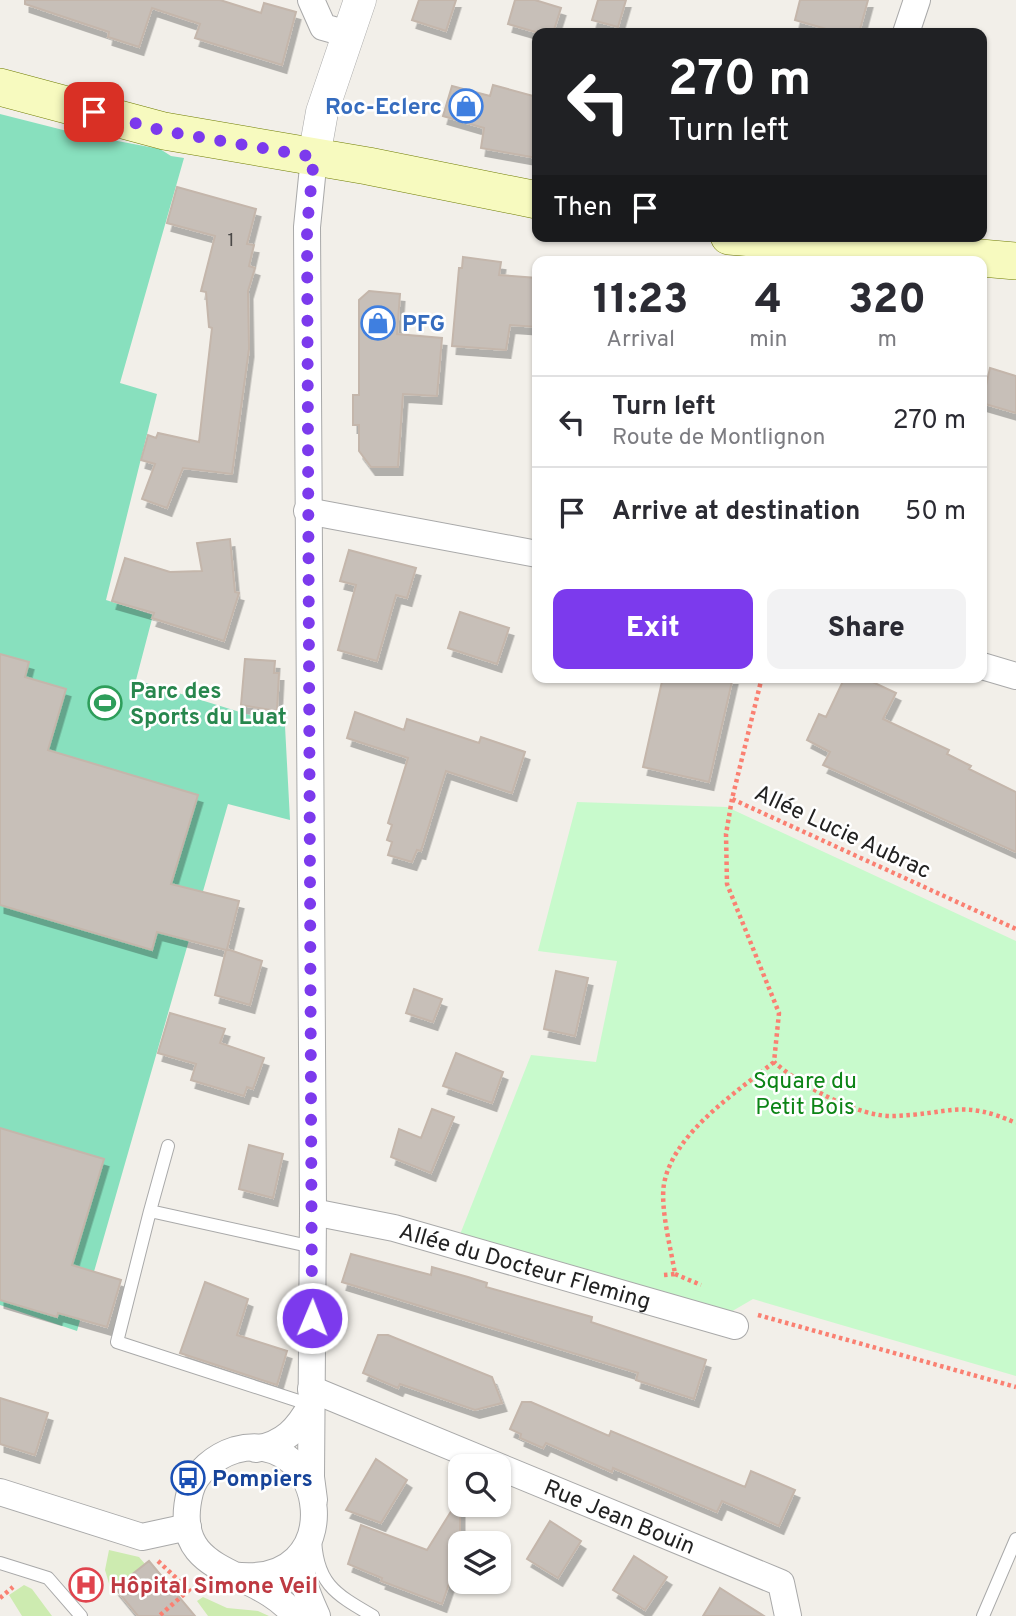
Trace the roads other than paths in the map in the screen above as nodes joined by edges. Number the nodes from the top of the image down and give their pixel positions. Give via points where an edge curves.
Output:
1 (311, 0) edge
2 (360, 0) edge
3 (917, 0) edge
4 (908, 28) edge
5 (348, 34) junction
6 (0, 88) edge
7 (314, 157) junction
8 (532, 199) edge
9 (848, 242) edge
10 (972, 256) edge
11 (987, 258) edge
12 (1016, 261) edge
13 (307, 511) junction
14 (532, 553) edge
15 (987, 667) edge
16 (1016, 676) edge
17 (168, 1146) dead end
18 (150, 1211) junction
19 (313, 1212) junction
20 (313, 1247) junction
21 (735, 1326) road end
22 (311, 1397) junction
23 (256, 1448) junction
24 (0, 1492) edge
25 (315, 1510) junction
26 (188, 1527) junction
27 (1016, 1539) edge
28 (303, 1552) junction
29 (0, 1563) edge
30 (232, 1575) junction
31 (81, 1616) edge
32 (295, 1616) edge
33 (317, 1616) edge
34 (373, 1616) edge
35 (788, 1616) edge
36 (983, 1616) edge

1 - 5 street via 323,27
2 - 5 street
3 - 4 street
5 - 7 street via 322,112
6 - 7 main road via 164,131
7 - 8 main road
7 - 13 street via 307,227
9 - 10 main road
11 - 12 main road
13 - 14 street
13 - 19 street
15 - 16 street
17 - 18 lane
18 - 20 lane
18 - 22 lane via 117,1342
19 - 20 street
19 - 21 street, Allée du Docteur Fleming via 394,1227
20 - 22 street
22 - 23 street via 302,1423 284,1440
22 - 25 street
22 - 35 street, Rue Jean Bouin via 781,1583
23 - 25 street via 273,1452 300,1470
23 - 26 street via 236,1450 202,1471 192,1487
24 - 26 street via 142,1537
25 - 28 street
25 - 34 lane via 315,1545 325,1580 335,1594
26 - 30 street via 197,1552
27 - 36 lane
28 - 30 street via 271,1575
28 - 33 street via 303,1584
29 - 31 lane via 48,1578
30 - 32 street via 266,1588

